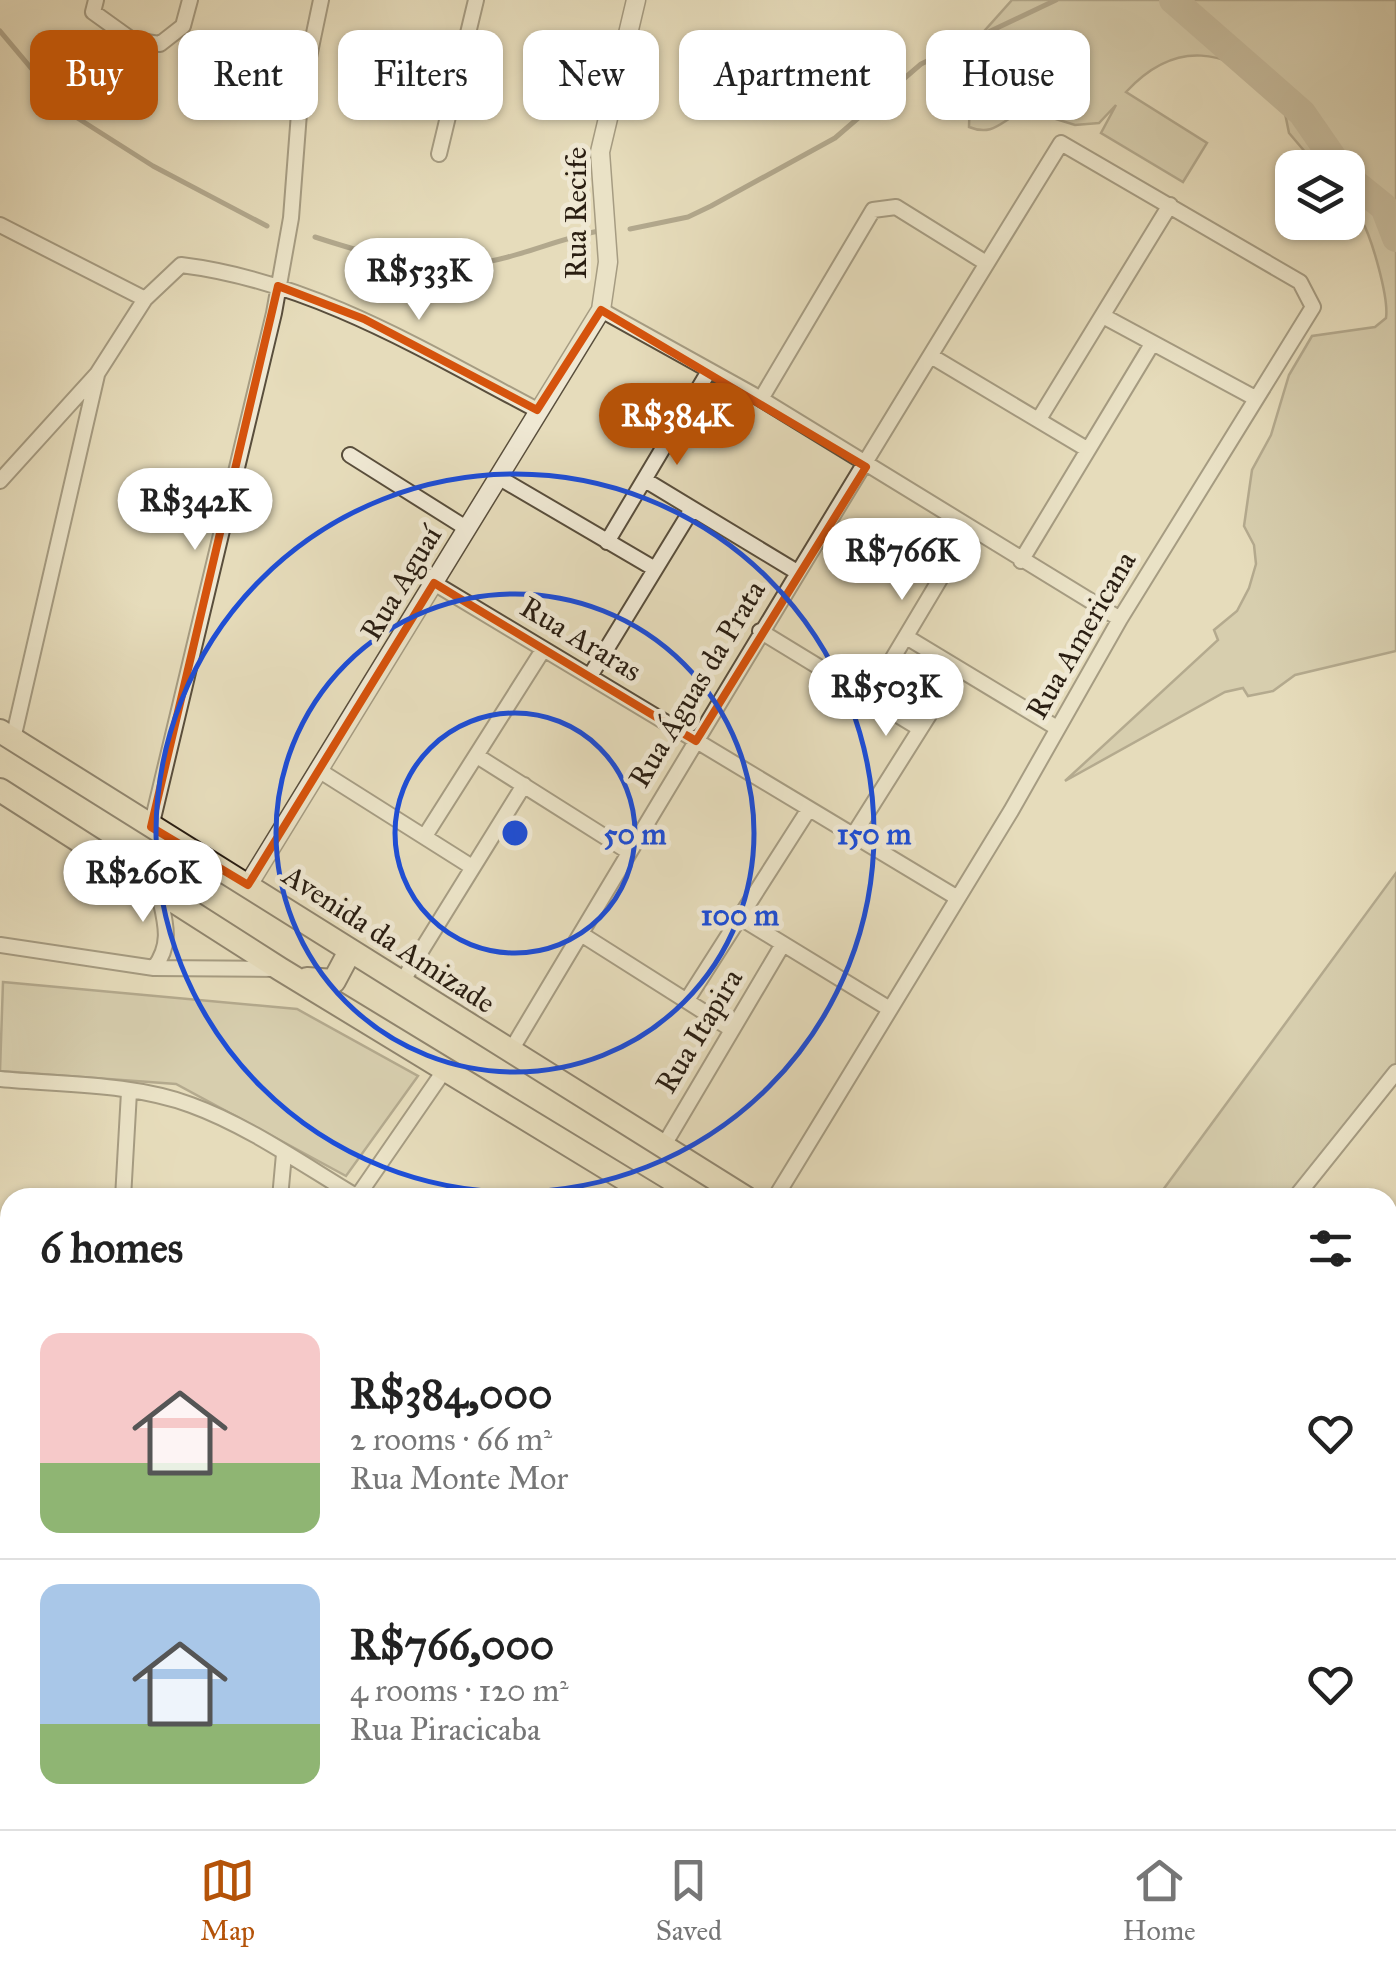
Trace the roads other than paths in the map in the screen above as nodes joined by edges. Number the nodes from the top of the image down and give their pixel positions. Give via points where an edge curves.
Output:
1 (190, 0) edge
2 (321, 0) edge
3 (476, 0) edge
4 (636, 0) edge
5 (95, 6) edge
6 (439, 154) dead end
7 (1170, 205) junction
8 (3, 233) edge
9 (986, 263) junction
10 (278, 286) junction
11 (144, 299) junction
12 (602, 310) junction
13 (1103, 316) junction
14 (1152, 344) junction
15 (931, 356) junction
16 (709, 371) junction
17 (97, 374) junction
18 (1255, 398) junction
19 (761, 399) junction
20 (536, 410) junction
21 (1039, 419) junction
22 (1085, 448) junction
23 (350, 454) dead end
24 (866, 467) junction
25 (498, 477) junction
26 (644, 480) junction
27 (0, 481) edge
28 (692, 509) junction
29 (466, 528) junction
30 (970, 529) junction
31 (608, 542) junction
32 (1021, 561) junction
33 (655, 569) junction
34 (797, 572) junction
35 (434, 584) junction
36 (1120, 619) junction
37 (760, 632) junction
38 (908, 638) junction
39 (542, 650) junction
40 (958, 669) junction
41 (590, 676) junction
42 (868, 698) junction
43 (919, 728) junction
44 (1057, 728) junction
45 (6, 735) edge
46 (696, 741) junction
47 (477, 756) junction
48 (320, 771) junction
49 (524, 785) junction
50 (0, 790) edge
51 (809, 809) junction
52 (151, 827) junction
53 (854, 834) junction
54 (425, 836) junction
55 (629, 852) junction
56 (472, 866) junction
57 (248, 885) junction
58 (158, 888) junction
59 (956, 896) junction
60 (740, 917) junction
61 (581, 934) junction
62 (0, 944) edge
63 (783, 944) junction
64 (350, 951) junction
65 (154, 968) junction
66 (280, 969) junction
67 (400, 985) junction
68 (687, 1000) junction
69 (888, 1008) junction
70 (731, 1029) junction
71 (510, 1052) junction
72 (446, 1068) junction
73 (1396, 1072) edge
74 (0, 1080) edge
75 (129, 1092) junction
76 (664, 1146) junction
77 (284, 1154) junction
78 (123, 1188) edge
79 (281, 1188) edge
80 (343, 1188) edge
81 (364, 1188) edge
82 (640, 1188) edge
83 (730, 1188) edge
84 (781, 1188) edge
85 (1302, 1188) edge

1 - 5 street via 184,26 160,44 132,40
2 - 10 street via 300,100
3 - 6 street
4 - 12 street, Rua Recife via 600,152 608,262
7 - 9 street, Rua Águas da Prata via 1060,142
7 - 13 street
7 - 18 street, Rua Americana via 1300,282 1313,307
8 - 11 street
9 - 15 street, Rua Águas da Prata
9 - 19 street via 896,207 872,210
10 - 11 street via 180,266
10 - 20 street via 364,318
10 - 52 street
11 - 17 street
12 - 16 street
12 - 20 street, Rua Aguaí
13 - 14 street
13 - 21 street
14 - 18 street
14 - 22 street
15 - 21 street
15 - 24 street, Rua Águas da Prata
16 - 19 street
16 - 26 street
17 - 27 street
17 - 45 street
18 - 36 street, Rua Americana
19 - 24 street
20 - 25 street, Rua Aguaí
21 - 22 street
22 - 32 street
23 - 29 street
24 - 30 street
24 - 34 street, Rua Águas da Prata
25 - 29 street, Rua Aguaí
25 - 31 street
26 - 28 street
26 - 31 street
28 - 33 street
28 - 34 street
29 - 35 street, Rua Aguaí
30 - 32 street
30 - 38 street
31 - 33 street
32 - 36 street
33 - 41 street
34 - 37 street, Rua Águas da Prata
35 - 39 street, Rua Araras
35 - 48 street, Rua Aguaí
36 - 44 street, Rua Americana
37 - 42 street
37 - 46 street, Rua Águas da Prata
38 - 40 street
38 - 42 street
39 - 41 street, Rua Araras
39 - 47 street
40 - 43 street
40 - 44 street
41 - 46 street, Rua Araras
42 - 43 street
43 - 53 street
44 - 59 street, Rua Americana
45 - 52 main road, Avenida da Amizade
46 - 51 street, Rua Araras
46 - 55 street, Rua Águas da Prata
47 - 49 street
47 - 54 street
48 - 54 street
48 - 57 street, Rua Aguaí
49 - 55 street
49 - 56 street
50 - 58 main road
51 - 53 street, Rua Araras
51 - 60 street
52 - 57 main road, Avenida da Amizade
53 - 59 street, Rua Araras
54 - 56 street
55 - 61 street, Rua Águas da Prata
56 - 67 street
57 - 64 main road, Avenida da Amizade
58 - 65 street via 168,938
58 - 66 main road
59 - 69 street, Rua Americana
60 - 63 street
60 - 68 street
61 - 68 street
61 - 71 street, Rua Águas da Prata
62 - 65 street
63 - 69 street
63 - 70 street, Rua Itapira
64 - 66 main road via 328,983
64 - 67 main road, Avenida da Amizade
65 - 66 street
66 - 72 main road
67 - 71 main road, Avenida da Amizade
68 - 70 street
69 - 84 street, Rua Americana
70 - 76 street, Rua Itapira
71 - 76 main road, Avenida da Amizade
72 - 81 street
72 - 82 main road
73 - 85 street
74 - 75 street
75 - 77 street via 187,1103
75 - 78 street
76 - 83 main road, Avenida da Amizade
77 - 79 street
77 - 80 street

